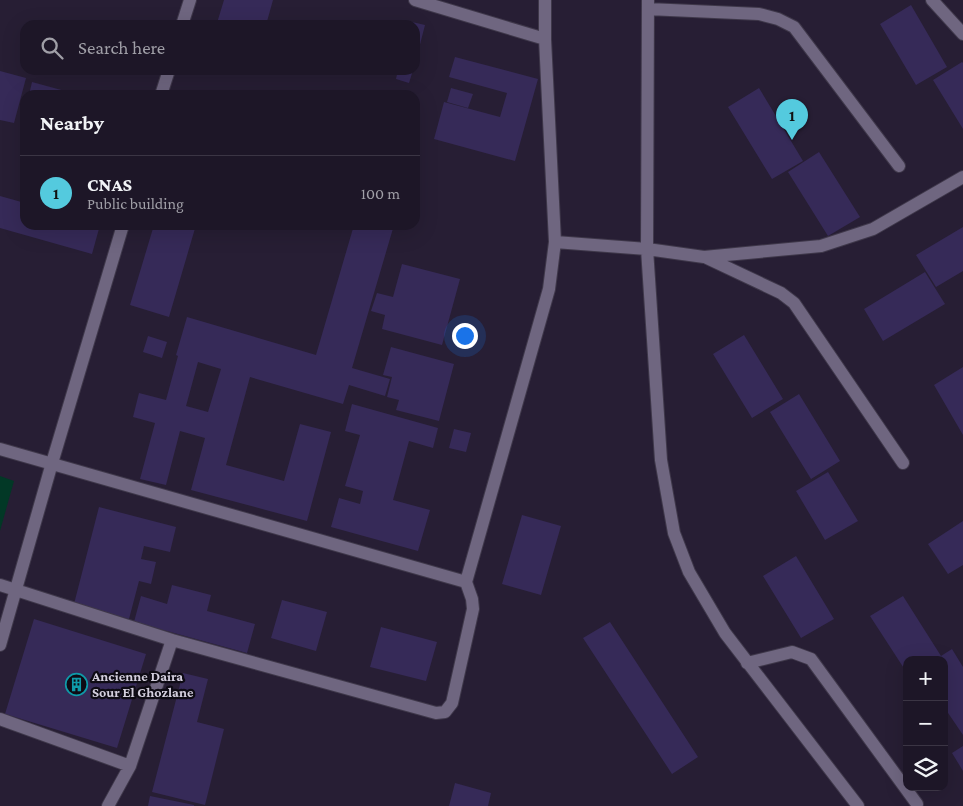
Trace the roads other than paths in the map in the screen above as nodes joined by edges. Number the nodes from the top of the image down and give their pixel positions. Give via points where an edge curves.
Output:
1 (190, 0) edge
2 (415, 0) edge
3 (545, 0) edge
4 (932, 0) edge
5 (648, 5) edge
6 (184, 20) edge
7 (963, 34) edge
8 (545, 39) junction
9 (167, 75) edge
10 (163, 90) edge
11 (898, 166) dead end
12 (963, 176) edge
13 (122, 230) edge
14 (556, 242) junction
15 (647, 249) junction
16 (704, 257) junction
17 (0, 449) edge
18 (52, 463) junction
19 (903, 463) dead end
20 (466, 582) junction
21 (0, 585) edge
22 (16, 590) junction
23 (172, 640) junction
24 (0, 644) edge
25 (747, 663) junction
26 (0, 719) edge
27 (130, 766) junction
28 (917, 804) dead end
29 (108, 806) edge
30 (858, 806) edge

1 - 6 street
2 - 8 street
3 - 8 street
4 - 7 street
5 - 11 street via 759,14 794,27
5 - 15 street
8 - 14 street
9 - 10 street
12 - 16 street via 873,229 822,246
13 - 18 street
14 - 15 street
14 - 20 street via 549,289
15 - 16 street
15 - 25 street via 661,460 674,533 689,572
16 - 19 street via 741,273 794,303
17 - 18 street
18 - 20 street
18 - 22 street
20 - 23 street via 473,608 452,702 445,712 436,713
21 - 22 street
22 - 23 street
22 - 24 street
23 - 27 street
25 - 28 street via 792,652 811,659
25 - 30 street
26 - 27 street
27 - 29 street

